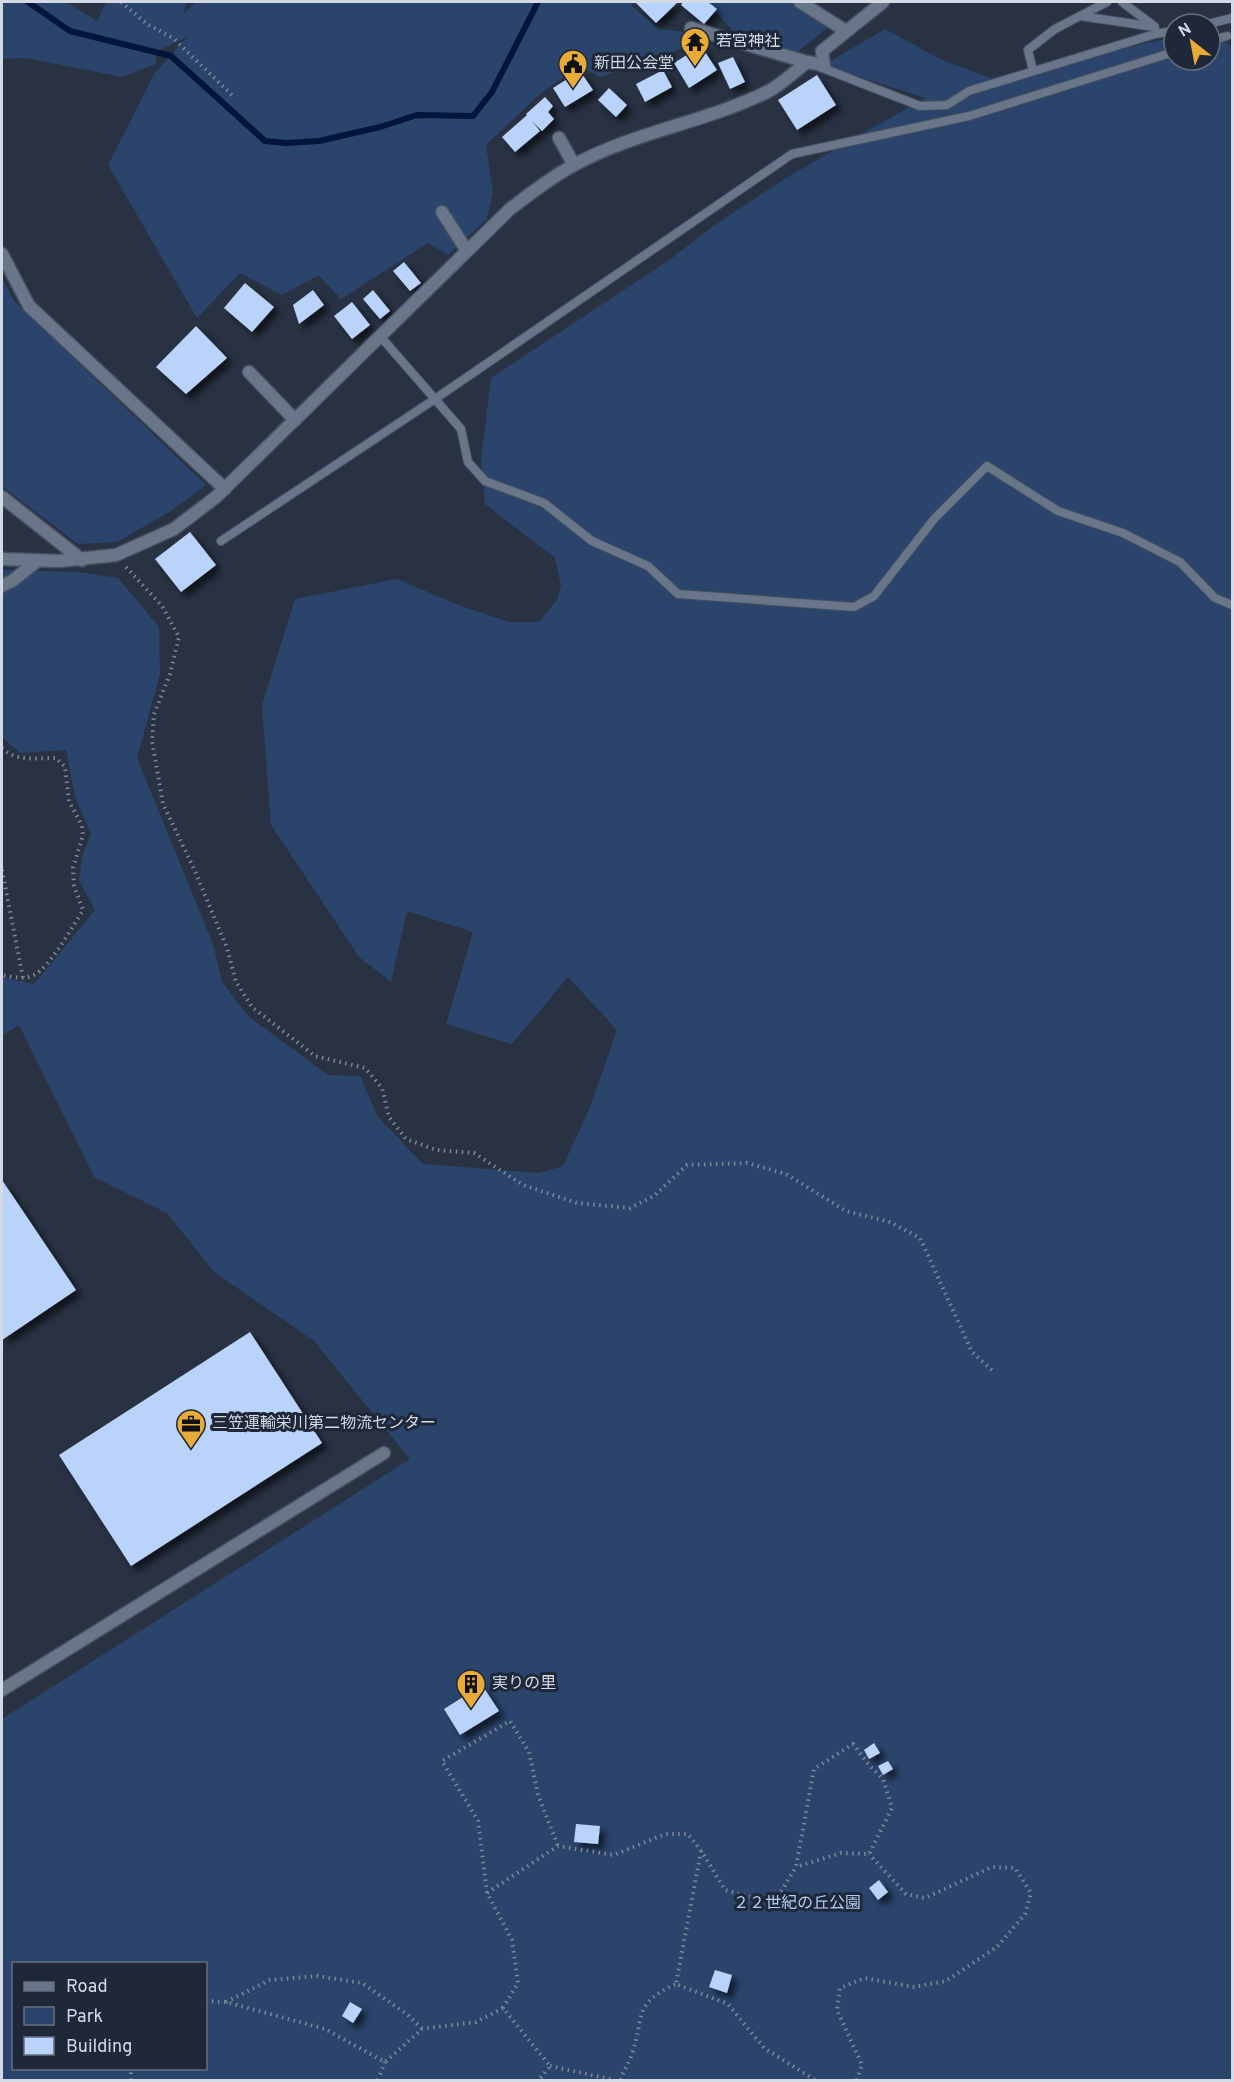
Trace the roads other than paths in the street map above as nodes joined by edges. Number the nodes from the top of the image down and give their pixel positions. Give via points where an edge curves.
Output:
1 (801, 2) edge
2 (883, 2) edge
3 (1107, 2) edge
4 (1122, 2) edge
5 (1080, 16) junction
6 (1155, 27) junction
7 (691, 28) dead end
8 (846, 31) junction
9 (1162, 32) edge
10 (1162, 33) edge
11 (1227, 36) dead end
12 (1222, 37) edge
13 (1162, 56) edge
14 (807, 62) junction
15 (1033, 71) junction
16 (559, 138) dead end
17 (574, 165) junction
18 (442, 212) dead end
19 (468, 250) junction
20 (2, 255) edge
21 (380, 336) junction
22 (249, 372) dead end
23 (435, 399) junction
24 (295, 420) junction
25 (225, 489) junction
26 (2, 497) edge
27 (221, 541) dead end
28 (2, 559) edge
29 (82, 560) junction
30 (36, 562) junction
31 (2, 586) edge
32 (1233, 605) edge
33 (384, 1453) dead end
34 (2, 1690) edge

1 - 8 street
2 - 8 street
3 - 5 lane
4 - 6 lane
5 - 6 lane
5 - 15 lane via 1028,50
6 - 9 lane
7 - 14 street
8 - 14 street via 822,51 824,65
10 - 15 lane
11 - 12 lane
13 - 23 lane via 969,116 792,154
14 - 15 lane via 920,106 947,105 969,91
14 - 17 street via 769,91 740,104
16 - 17 street
17 - 19 street via 510,209
18 - 19 street
19 - 21 street
20 - 25 street via 29,306
21 - 23 lane
21 - 24 street
22 - 24 street
23 - 27 lane
23 - 32 lane via 461,429 468,462 485,481 544,502 592,542 648,566 678,594 854,607 874,596 934,519 987,466 1058,511 1123,533 1180,562 1215,598
24 - 25 street
25 - 29 street via 174,529 116,555
26 - 29 street
28 - 30 street
29 - 30 street
30 - 31 street
33 - 34 street

